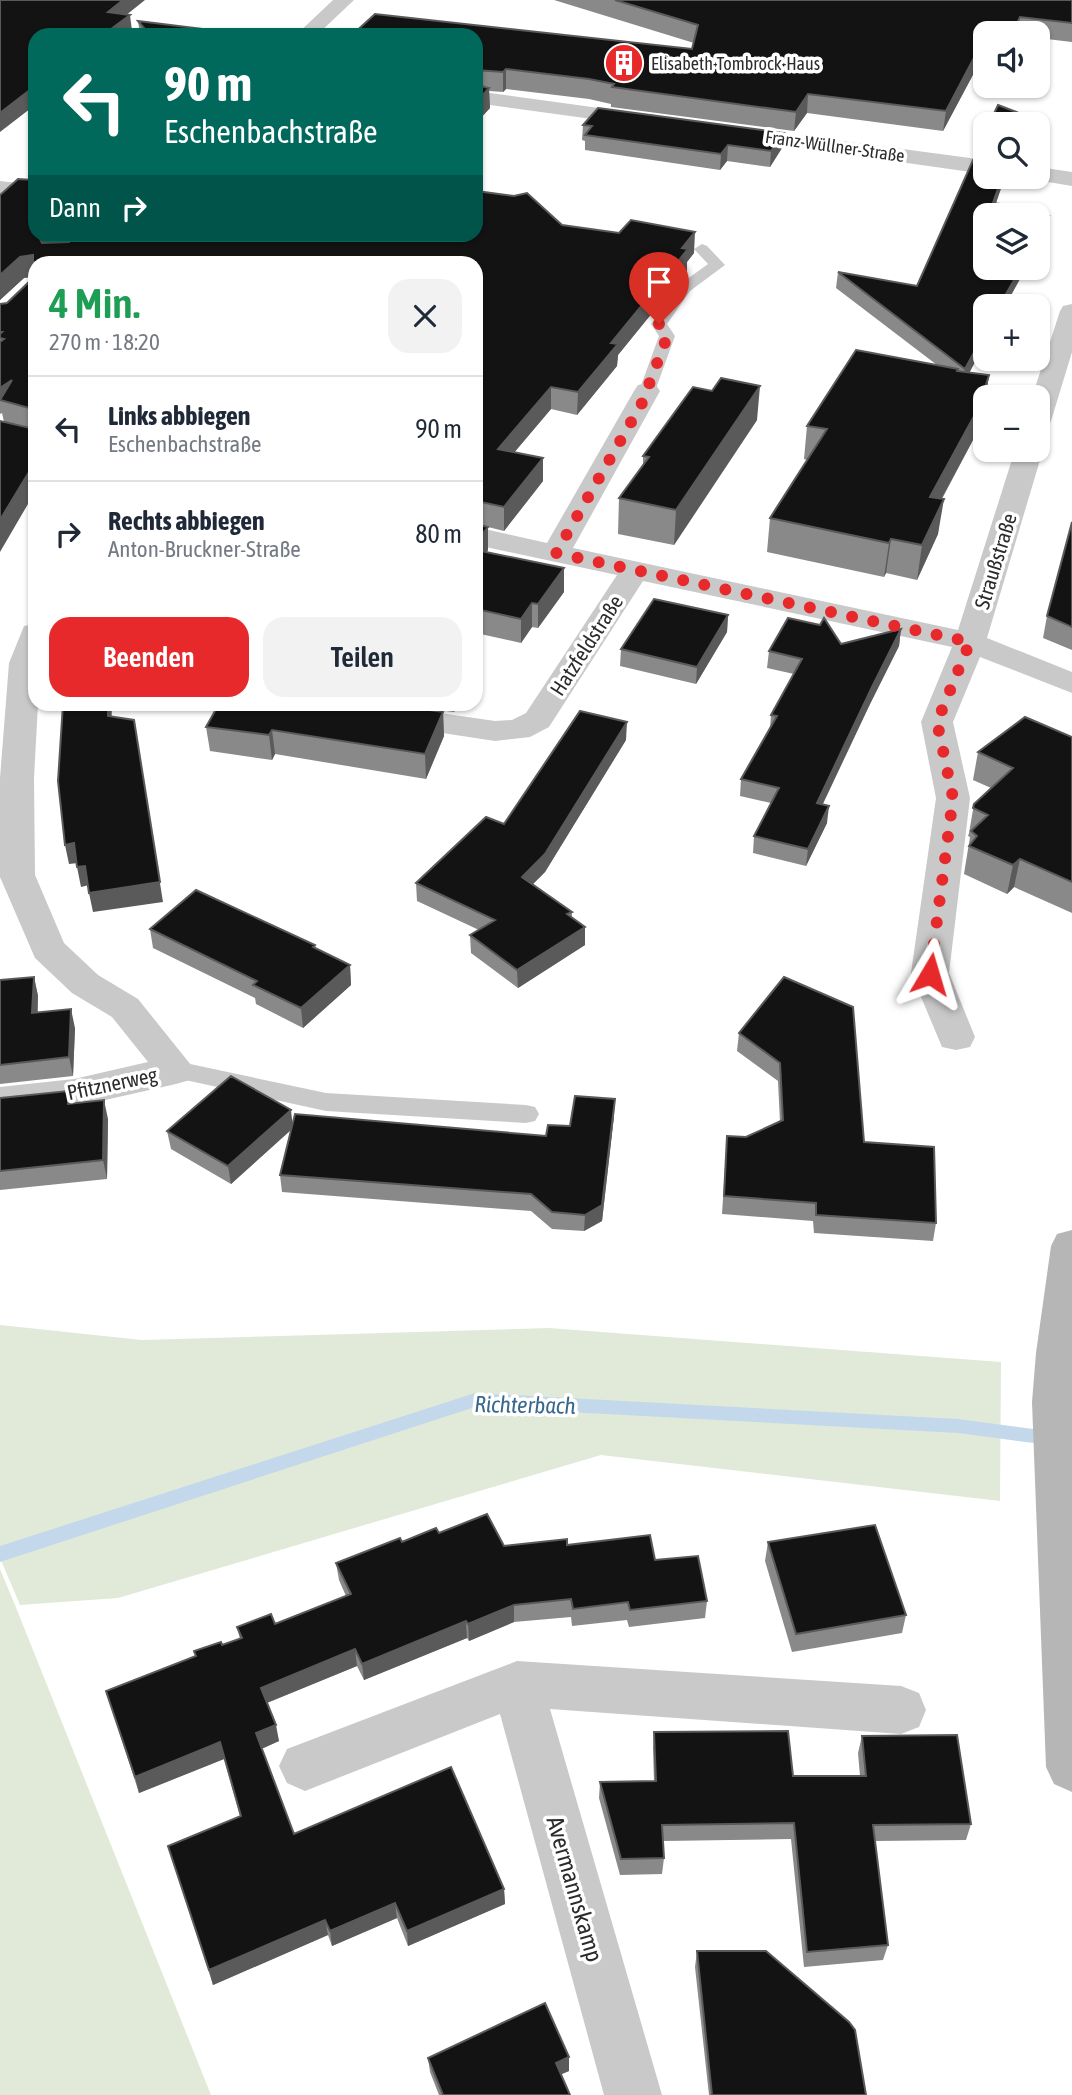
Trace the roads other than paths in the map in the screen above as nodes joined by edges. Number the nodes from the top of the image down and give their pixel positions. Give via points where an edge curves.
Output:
1 (344, 0) edge
2 (314, 28) edge
3 (483, 98) edge
4 (668, 123) edge
5 (709, 129) edge
6 (973, 165) edge
7 (1050, 176) edge
8 (1072, 179) edge
9 (0, 188) edge
10 (28, 191) edge
11 (702, 249) dead end
12 (1072, 311) edge
13 (647, 391) joint
14 (1050, 402) edge
15 (1025, 462) edge
16 (483, 537) edge
17 (556, 553) junction
18 (634, 570) junction
19 (970, 642) junction
20 (1072, 684) edge
21 (28, 686) edge
22 (363, 711) edge
23 (8, 876) edge
24 (956, 1037) dead end
25 (176, 1070) junction
26 (0, 1101) edge
27 (526, 1114) dead end
28 (1072, 1246) edge
29 (517, 1684) junction
30 (901, 1710) dead end
31 (305, 1766) dead end
32 (1072, 1767) edge
33 (633, 2095) edge

1 - 2 street
3 - 4 street
5 - 6 street, Franz-Wüllner-Straße
7 - 8 street
9 - 10 street
11 - 13 lane via 717,265 684,288 659,324 667,337
12 - 14 street
13 - 17 street
15 - 19 street, Straußstraße
16 - 17 street
17 - 18 street
18 - 19 street
18 - 22 street, Hatzfeldstraße via 538,720 518,730 495,731
19 - 20 street
19 - 24 street, Straußstraße via 937,722 953,798 930,974
21 - 23 street, Pfitznerweg
23 - 25 street, Pfitznerweg via 48,949 85,984 125,1008
25 - 26 street, Pfitznerweg via 74,1093
25 - 27 lane via 327,1102
28 - 32 main road via 1055,1402
29 - 30 street
29 - 31 street
29 - 33 street, Avermannskamp

